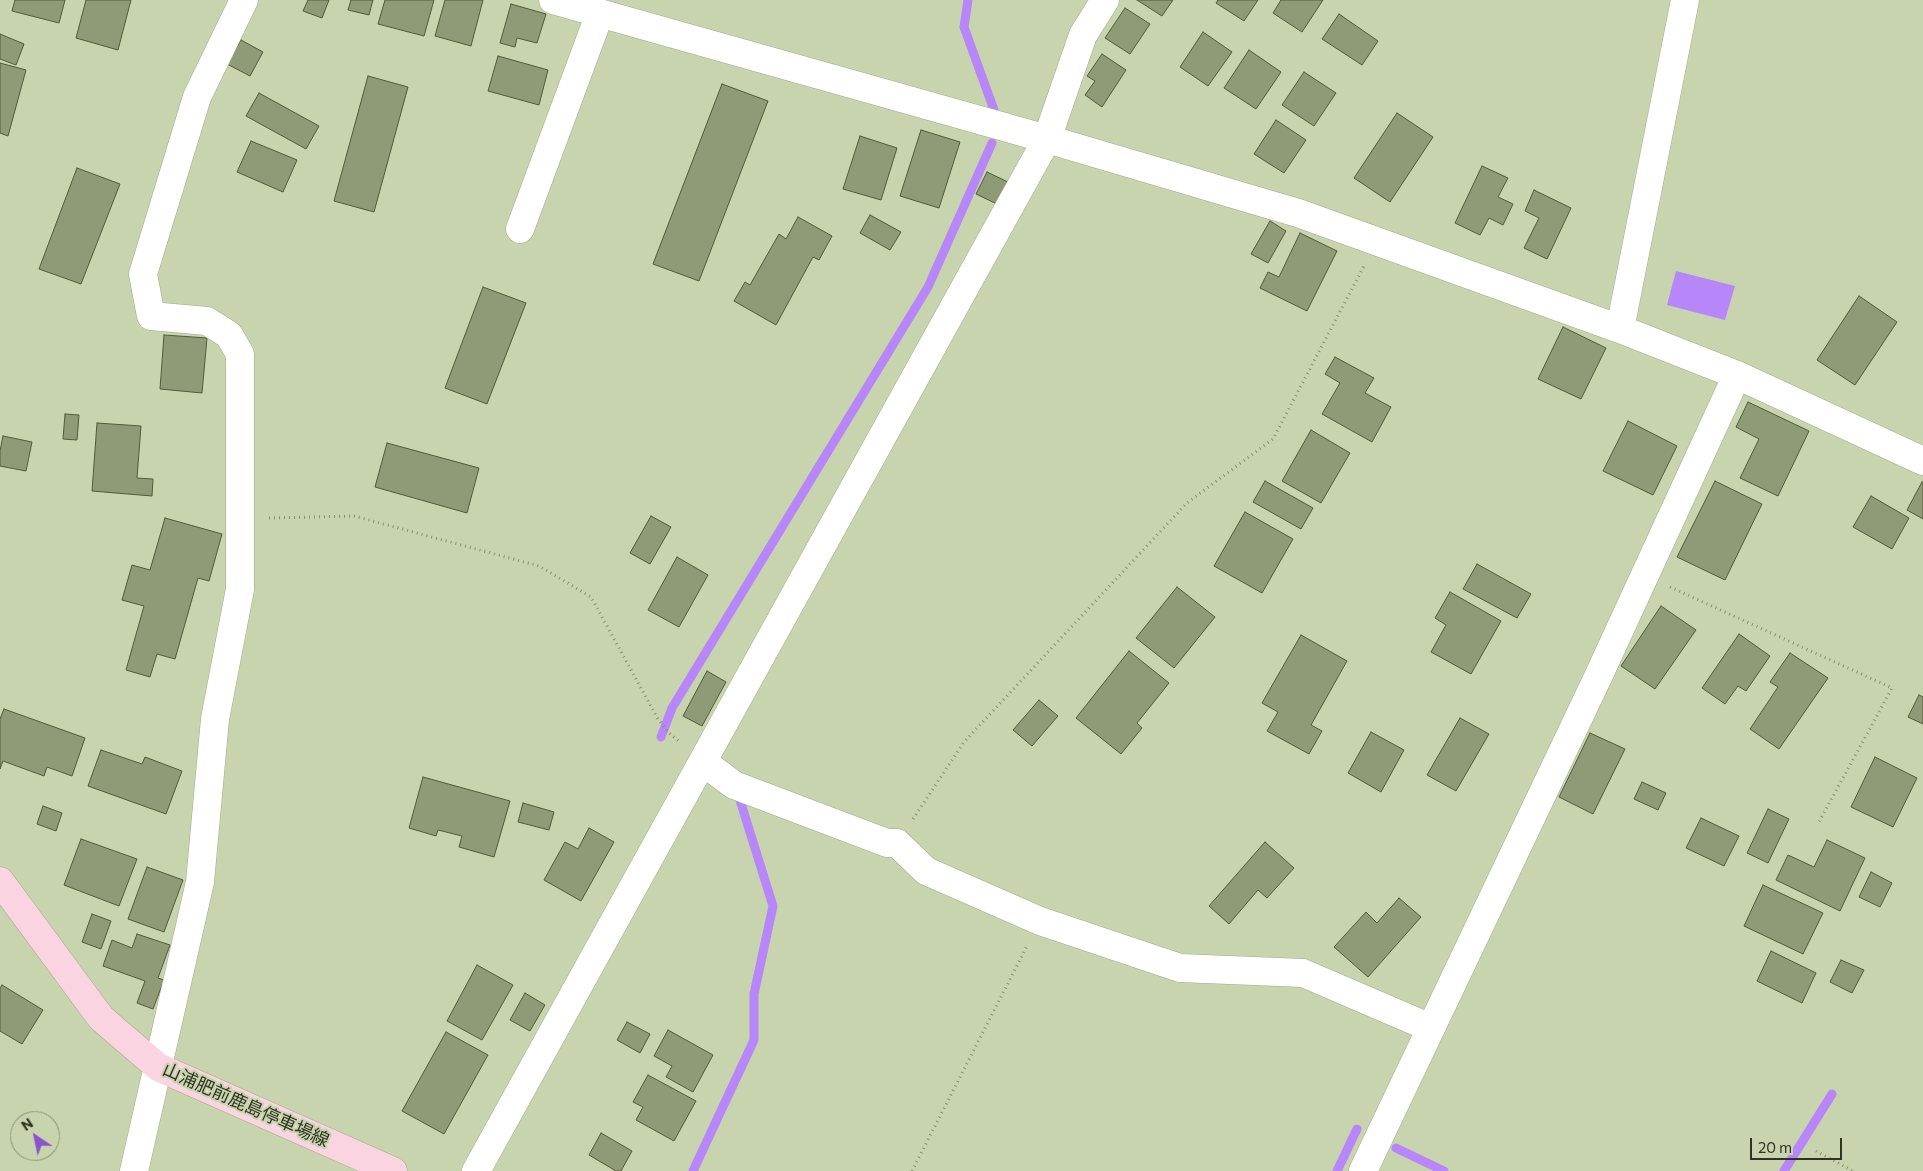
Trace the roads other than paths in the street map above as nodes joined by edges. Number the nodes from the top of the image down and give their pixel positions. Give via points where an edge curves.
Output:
1 (244, 0) edge
2 (553, 0) edge
3 (1105, 0) edge
4 (1685, 0) edge
5 (600, 13) junction
6 (1047, 139) junction
7 (520, 228) dead end
8 (1620, 329) junction
9 (1737, 374) junction
10 (1923, 461) edge
11 (703, 762) junction
12 (0, 881) edge
13 (1432, 1028) junction
14 (158, 1067) junction
15 (134, 1171) edge
16 (393, 1171) edge
17 (476, 1171) edge
18 (1363, 1171) edge

1 - 14 street via 197,97 143,274 151,316 207,321 228,335 240,354 240,589 215,719 200,882
2 - 5 street
3 - 6 street via 1083,35
4 - 8 street
5 - 6 street
5 - 7 street
6 - 8 street via 1298,213
6 - 11 street
8 - 9 street
9 - 10 street
9 - 13 street
11 - 13 street via 734,786 887,843 897,843 926,870 1040,921 1180,968 1303,973
11 - 17 street
12 - 14 main road, 山浦肥前鹿島停車場線 via 101,1018
13 - 18 street
14 - 15 street
14 - 16 main road, 山浦肥前鹿島停車場線

